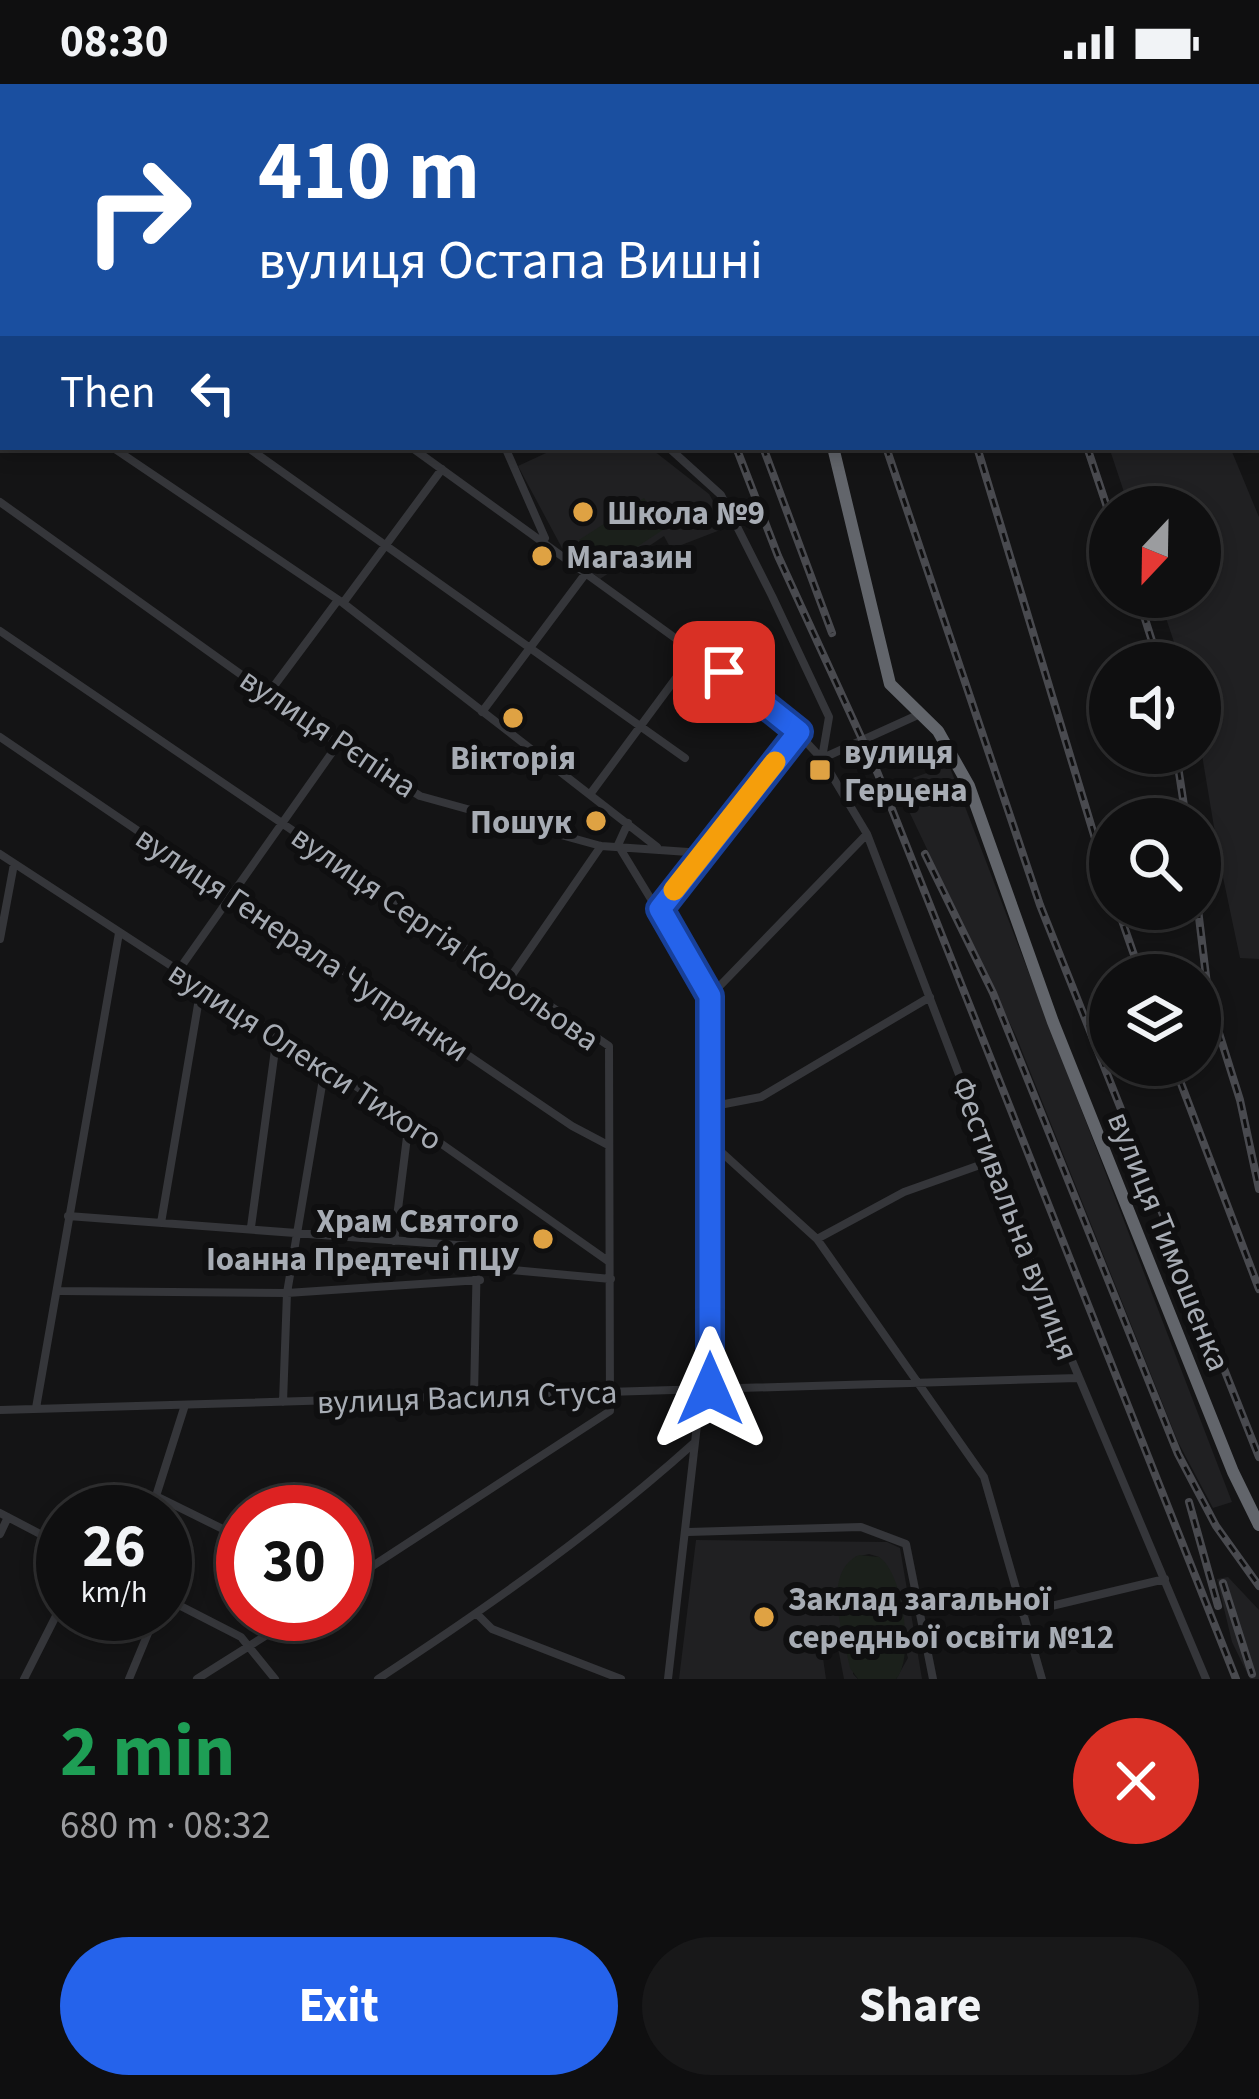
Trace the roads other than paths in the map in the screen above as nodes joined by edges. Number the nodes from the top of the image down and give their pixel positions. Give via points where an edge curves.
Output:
1 (116, 450) edge
2 (251, 450) edge
3 (415, 450) edge
4 (506, 450) edge
5 (671, 450) edge
6 (833, 450) edge
7 (442, 469) junction
8 (0, 502) edge
9 (388, 543) junction
10 (558, 552) junction
11 (586, 573) junction
12 (340, 601) junction
13 (0, 631) edge
14 (533, 647) junction
15 (696, 651) junction
16 (268, 694) junction
17 (482, 712) junction
18 (920, 714) junction
19 (642, 725) junction
20 (799, 732) junction
21 (0, 737) edge
22 (338, 744) junction
23 (685, 758) dead end
24 (822, 759) junction
25 (591, 793) junction
26 (281, 822) junction
27 (628, 823) junction
28 (867, 834) junction
29 (618, 845) junction
30 (601, 846) junction
31 (658, 848) junction
32 (703, 853) junction
33 (0, 854) edge
34 (14, 863) junction
35 (232, 895) junction
36 (660, 909) junction
37 (119, 933) junction
38 (0, 939) edge
39 (178, 971) junction
40 (509, 979) junction
41 (201, 986) junction
42 (710, 996) junction
43 (930, 997) junction
44 (278, 1035) junction
45 (325, 1067) junction
46 (710, 1107) junction
47 (410, 1121) junction
48 (709, 1140) junction
49 (608, 1144) junction
50 (994, 1160) junction
51 (68, 1216) junction
52 (161, 1222) junction
53 (251, 1227) junction
54 (299, 1232) junction
55 (817, 1239) junction
56 (394, 1241) junction
57 (609, 1262) junction
58 (479, 1267) junction
59 (611, 1279) junction
60 (480, 1280) junction
61 (61, 1291) junction
62 (287, 1293) junction
63 (1078, 1378) junction
64 (921, 1383) junction
65 (705, 1390) junction
66 (610, 1392) junction
67 (474, 1397) junction
68 (283, 1402) junction
69 (185, 1406) junction
70 (36, 1408) junction
71 (0, 1410) edge
72 (694, 1443) junction
73 (160, 1485) edge
74 (4, 1515) edge
75 (1259, 1525) edge
76 (36, 1532) edge
77 (688, 1532) junction
78 (0, 1534) edge
79 (372, 1566) edge
80 (1165, 1579) junction
81 (192, 1613) edge
82 (1022, 1613) junction
83 (477, 1614) junction
84 (43, 1641) edge
85 (145, 1641) edge
86 (261, 1641) edge
87 (252, 1647) junction
88 (24, 1679) edge
89 (129, 1679) edge
90 (197, 1679) edge
91 (274, 1679) edge
92 (377, 1679) edge
93 (621, 1679) edge
94 (668, 1679) edge
95 (933, 1679) edge
96 (1042, 1679) edge
97 (1206, 1679) edge

1 - 12 street
2 - 9 street
3 - 7 street, Фестивальна вулиця
4 - 10 street via 537,527
5 - 24 street via 721,495 772,596 829,717
6 - 18 highway, вулиця Тимошенка via 884,666
7 - 9 street
7 - 10 street, Фестивальна вулиця
8 - 16 street, вулиця Рєпіна
9 - 12 street
9 - 14 street
10 - 11 street, Фестивальна вулиця
11 - 14 street
11 - 15 street, Фестивальна вулиця
12 - 16 street
12 - 17 street
13 - 26 street, вулиця Сергія Корольова
14 - 17 street
14 - 19 street
15 - 19 street
15 - 20 street, Фестивальна вулиця
16 - 22 street, вулиця Рєпіна
17 - 25 street
18 - 24 street
18 - 75 highway, вулиця Тимошенка via 969,786 1053,1022
19 - 23 street
19 - 25 street
20 - 24 street, Фестивальна вулиця
20 - 32 street
21 - 35 street, вулиця Генерала Чупринки
22 - 26 street
22 - 30 street, вулиця Рєпіна via 420,796
24 - 28 street, Фестивальна вулиця
25 - 27 street
26 - 35 street
26 - 40 street, вулиця Сергія Корольова
27 - 29 street
27 - 31 street
28 - 42 street
28 - 43 street, Фестивальна вулиця
29 - 30 street, вулиця Рєпіна
29 - 31 street, вулиця Рєпіна
29 - 36 street
30 - 40 street
31 - 32 street, вулиця Рєпіна
32 - 36 street
33 - 34 street, вулиця Олекси Тихого
34 - 37 street, вулиця Олекси Тихого
34 - 38 street
35 - 39 street
35 - 49 street, вулиця Генерала Чупринки
36 - 42 street
37 - 39 street, вулиця Олекси Тихого
37 - 51 street
39 - 41 street, вулиця Олекси Тихого
40 - 49 street, вулиця Сергія Корольова via 609,1046
41 - 44 street, вулиця Олекси Тихого
41 - 52 street
42 - 46 street
43 - 46 street via 761,1097
43 - 50 street, Фестивальна вулиця
44 - 45 street, вулиця Олекси Тихого
44 - 53 street
45 - 47 street, вулиця Олекси Тихого
45 - 54 street
46 - 48 street
47 - 56 street
47 - 57 street, вулиця Олекси Тихого
48 - 55 street
48 - 65 street
49 - 57 street, вулиця Сергія Корольова
50 - 55 street via 904,1192
50 - 63 street, Фестивальна вулиця
51 - 52 street
51 - 61 street
52 - 53 street
53 - 54 street
54 - 56 street
54 - 62 street
55 - 64 street
56 - 58 street via 470,1246
57 - 59 street, вулиця Сергія Корольова
58 - 59 street
58 - 60 street
59 - 66 street, вулиця Сергія Корольова
60 - 62 street
60 - 67 street
61 - 62 street
61 - 70 street
62 - 68 street
63 - 64 street, вулиця Василя Стуса
63 - 80 street, Фестивальна вулиця
64 - 65 street, вулиця Василя Стуса
64 - 82 street via 984,1477
65 - 66 street, вулиця Василя Стуса
65 - 72 street
66 - 67 street, вулиця Василя Стуса
66 - 79 street via 610,1411
67 - 68 street, вулиця Василя Стуса
68 - 69 street, вулиця Василя Стуса
69 - 70 street, вулиця Василя Стуса
69 - 73 street
70 - 71 street, вулиця Василя Стуса
72 - 77 street
72 - 83 street
74 - 76 street
74 - 78 street
77 - 94 street
77 - 95 street via 862,1527 906,1544
80 - 82 street
80 - 97 street, Фестивальна вулиця
81 - 87 street
82 - 96 street
83 - 92 street
83 - 93 street via 492,1628
84 - 88 street
85 - 89 street
86 - 87 street
87 - 90 street
87 - 91 street

